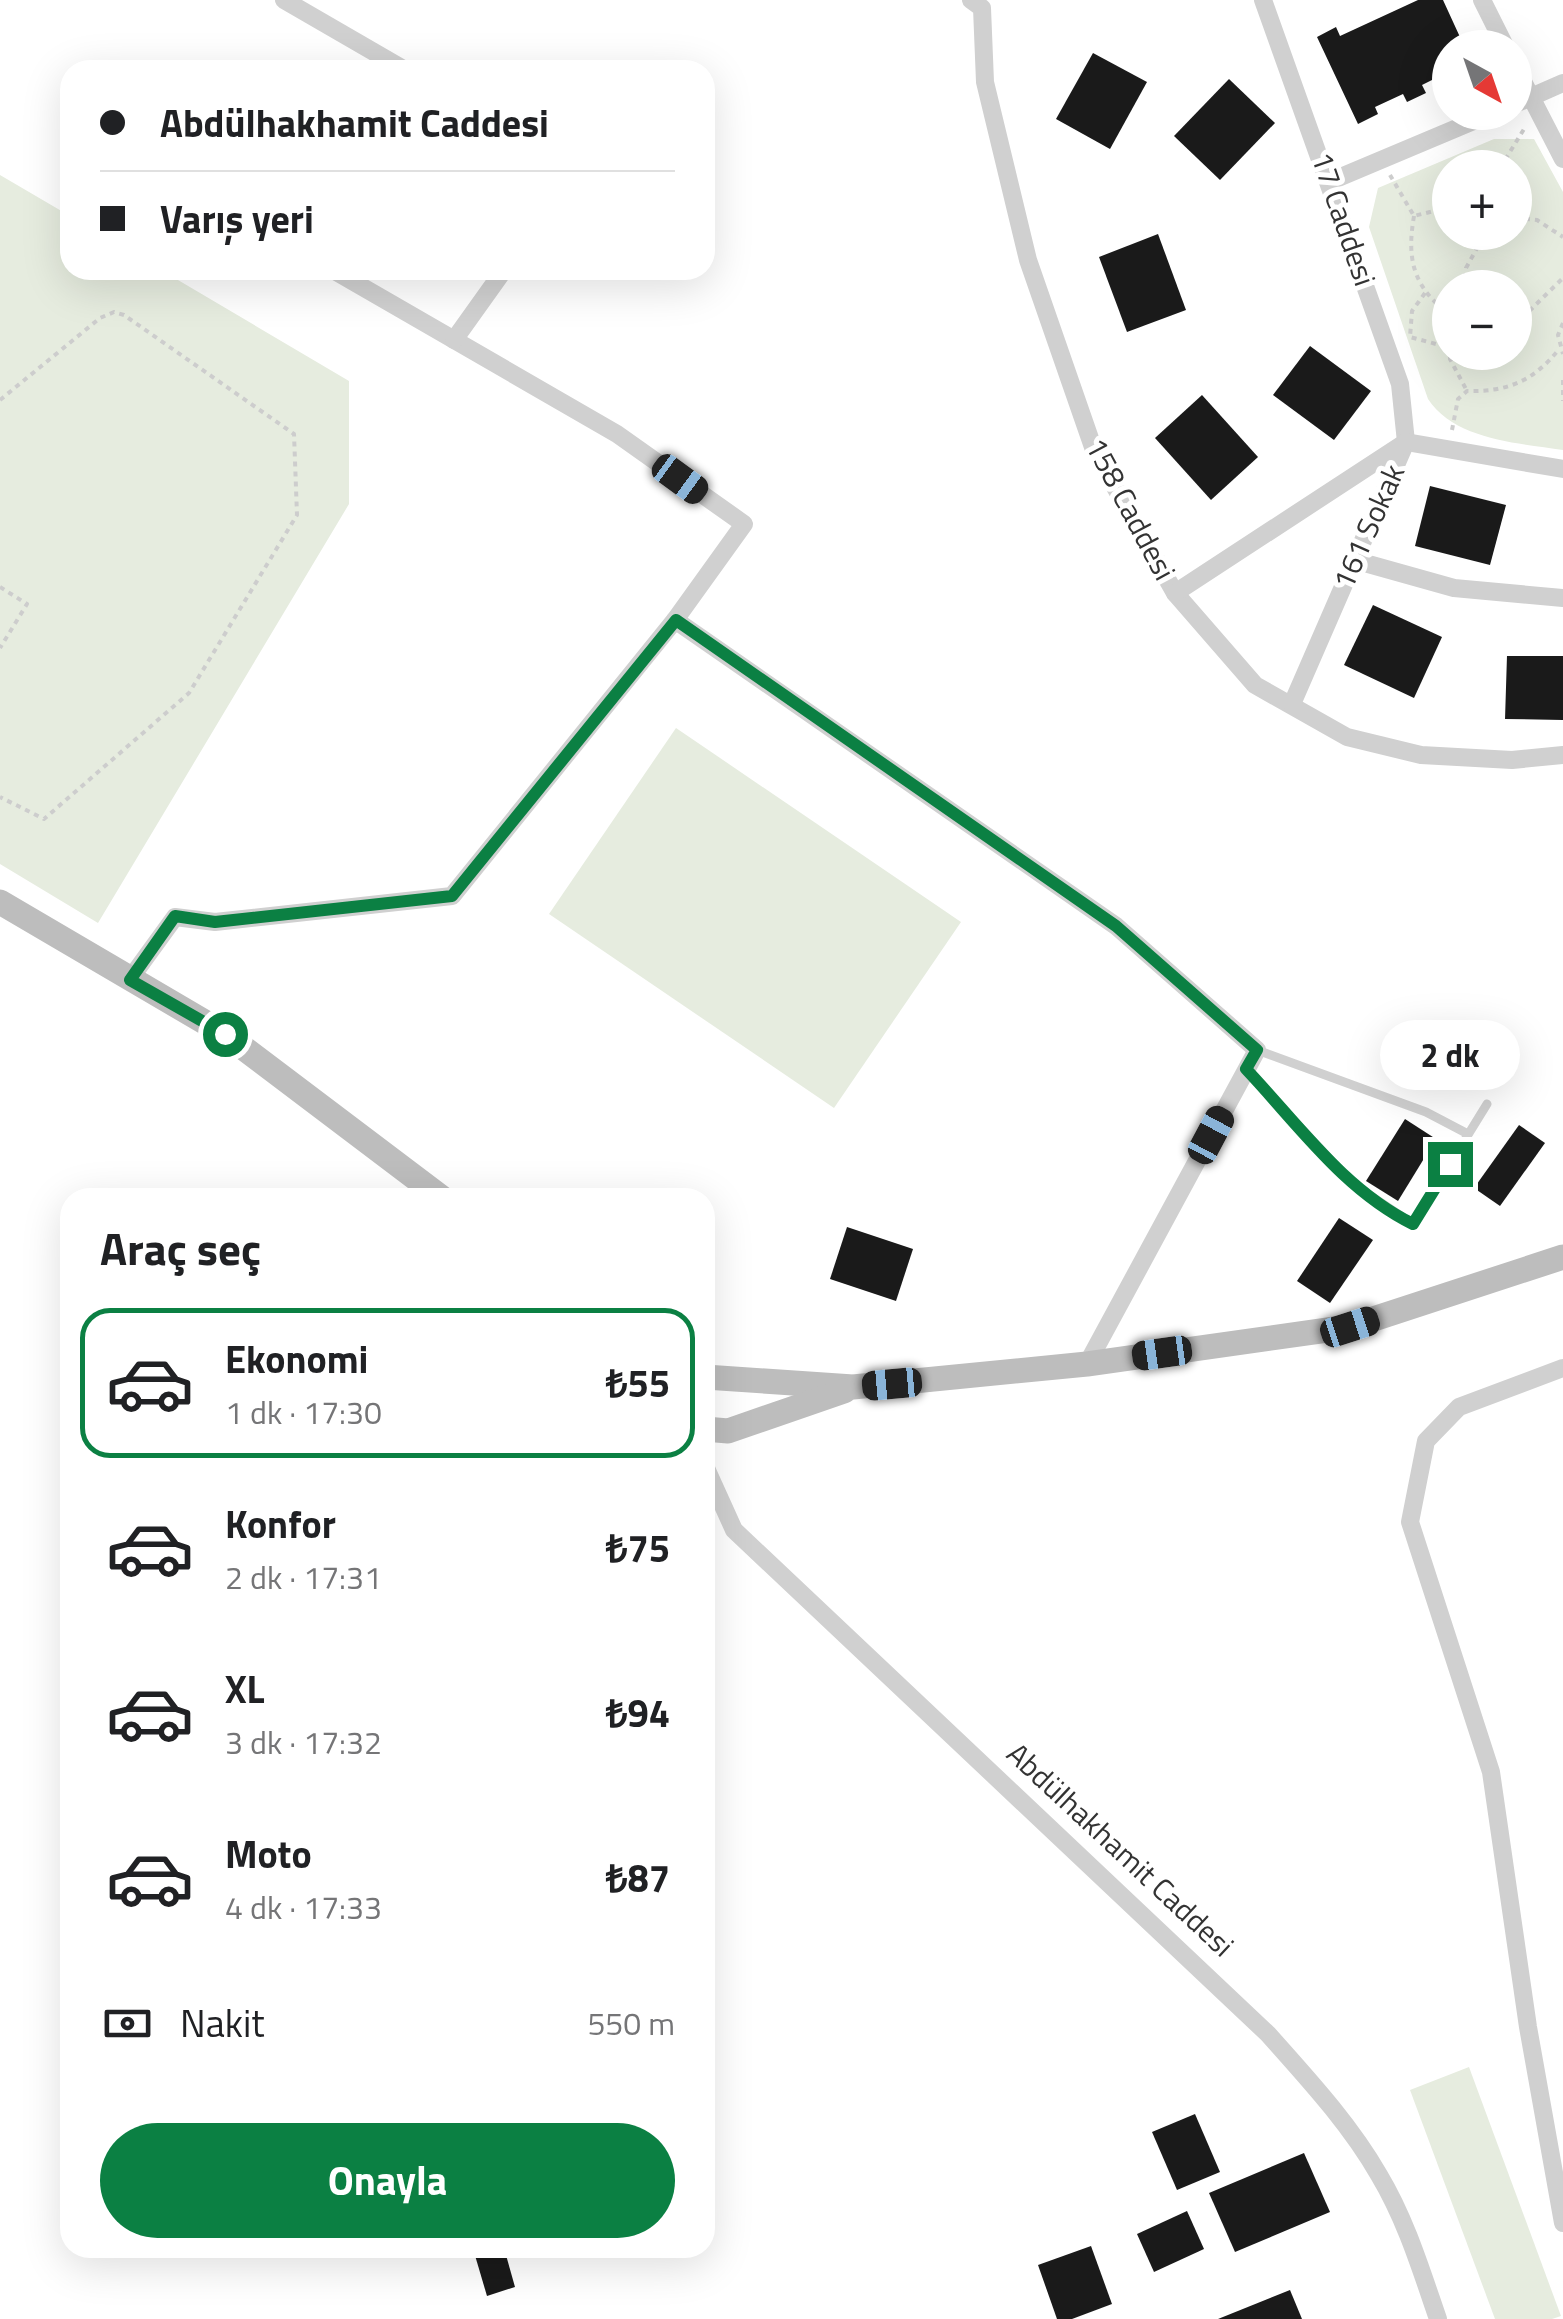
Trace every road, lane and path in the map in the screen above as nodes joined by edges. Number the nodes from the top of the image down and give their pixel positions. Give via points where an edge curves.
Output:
1 (284, 0) edge
2 (1264, 0) edge
3 (1482, 0) edge
4 (984, 3) edge
5 (1497, 30) edge
6 (388, 60) edge
7 (1563, 83) edge
8 (1532, 102) edge
9 (1532, 110) edge
10 (1452, 130) edge
11 (1381, 160) junction
12 (1563, 160) edge
13 (1332, 181) junction
14 (1432, 212) edge
15 (1414, 216) junction
16 (1532, 219) edge
17 (1563, 237) edge
18 (1563, 278) edge
19 (351, 280) edge
20 (497, 280) edge
21 (1425, 293) junction
22 (1432, 299) edge
23 (1532, 308) edge
24 (1563, 323) edge
25 (454, 340) junction
26 (1432, 343) edge
27 (1561, 351) edge
28 (1456, 370) edge
29 (1563, 380) edge
30 (1467, 391) junction
31 (0, 400) edge
32 (1563, 401) edge
33 (1406, 442) junction
34 (1449, 449) junction
35 (1563, 469) edge
36 (1354, 560) junction
37 (0, 588) edge
38 (1175, 593) junction
39 (1563, 598) edge
40 (676, 620) junction
41 (0, 648) edge
42 (1292, 704) junction
43 (1563, 755) edge
44 (0, 797) edge
45 (0, 902) edge
46 (130, 980) junction
47 (1257, 1050) junction
48 (1246, 1069) junction
49 (1486, 1104) dead end
50 (1468, 1134) junction
51 (429, 1188) edge
52 (1563, 1257) edge
53 (1086, 1364) junction
54 (1563, 1368) edge
55 (715, 1378) edge
56 (853, 1387) junction
57 (715, 1430) edge
58 (715, 1488) edge
59 (1563, 2223) edge
60 (1438, 2319) edge

1 - 6 street
2 - 13 street, 17 Caddesi
3 - 5 street
4 - 38 street, 158 Caddesi via 985,82 1028,260 1094,450
7 - 8 street
9 - 12 street
10 - 11 street
11 - 13 street
11 - 15 path
13 - 33 street, 17 Caddesi via 1400,384
14 - 15 path
15 - 21 path via 1410,244
16 - 17 path
18 - 23 path
19 - 25 street
20 - 25 street
21 - 22 path
21 - 26 path via 1412,311 1410,337
24 - 27 path
25 - 40 street via 617,434 744,524
27 - 30 path via 1530,380
28 - 30 path
29 - 32 path
30 - 34 path via 1458,399
31 - 44 path via 100,318 124,314 294,434 298,505 187,697 44,819
33 - 34 street, 161 Sokak
33 - 36 street, 161 Sokak
33 - 38 street
34 - 35 street, 161 Sokak
36 - 39 street via 1454,588
36 - 42 street, 161 Sokak
37 - 41 path via 27,604
38 - 42 street, 158 Caddesi via 1255,685
40 - 46 street via 452,896 215,922 175,916
40 - 47 street via 1116,926
42 - 43 street, 158 Caddesi via 1347,736 1421,755
45 - 46 main road
46 - 51 main road via 225,1034
47 - 48 street
47 - 50 lane
48 - 50 lane via 1353,1184 1413,1224
48 - 53 street
49 - 50 lane
52 - 53 main road via 1350,1327
53 - 56 main road
54 - 59 street via 1459,1407 1426,1441 1410,1522 1491,1772
55 - 56 main road
56 - 57 main road
58 - 60 street, Abdülhakhamit Caddesi via 734,1530 1268,2034 1340,2116 1380,2176

